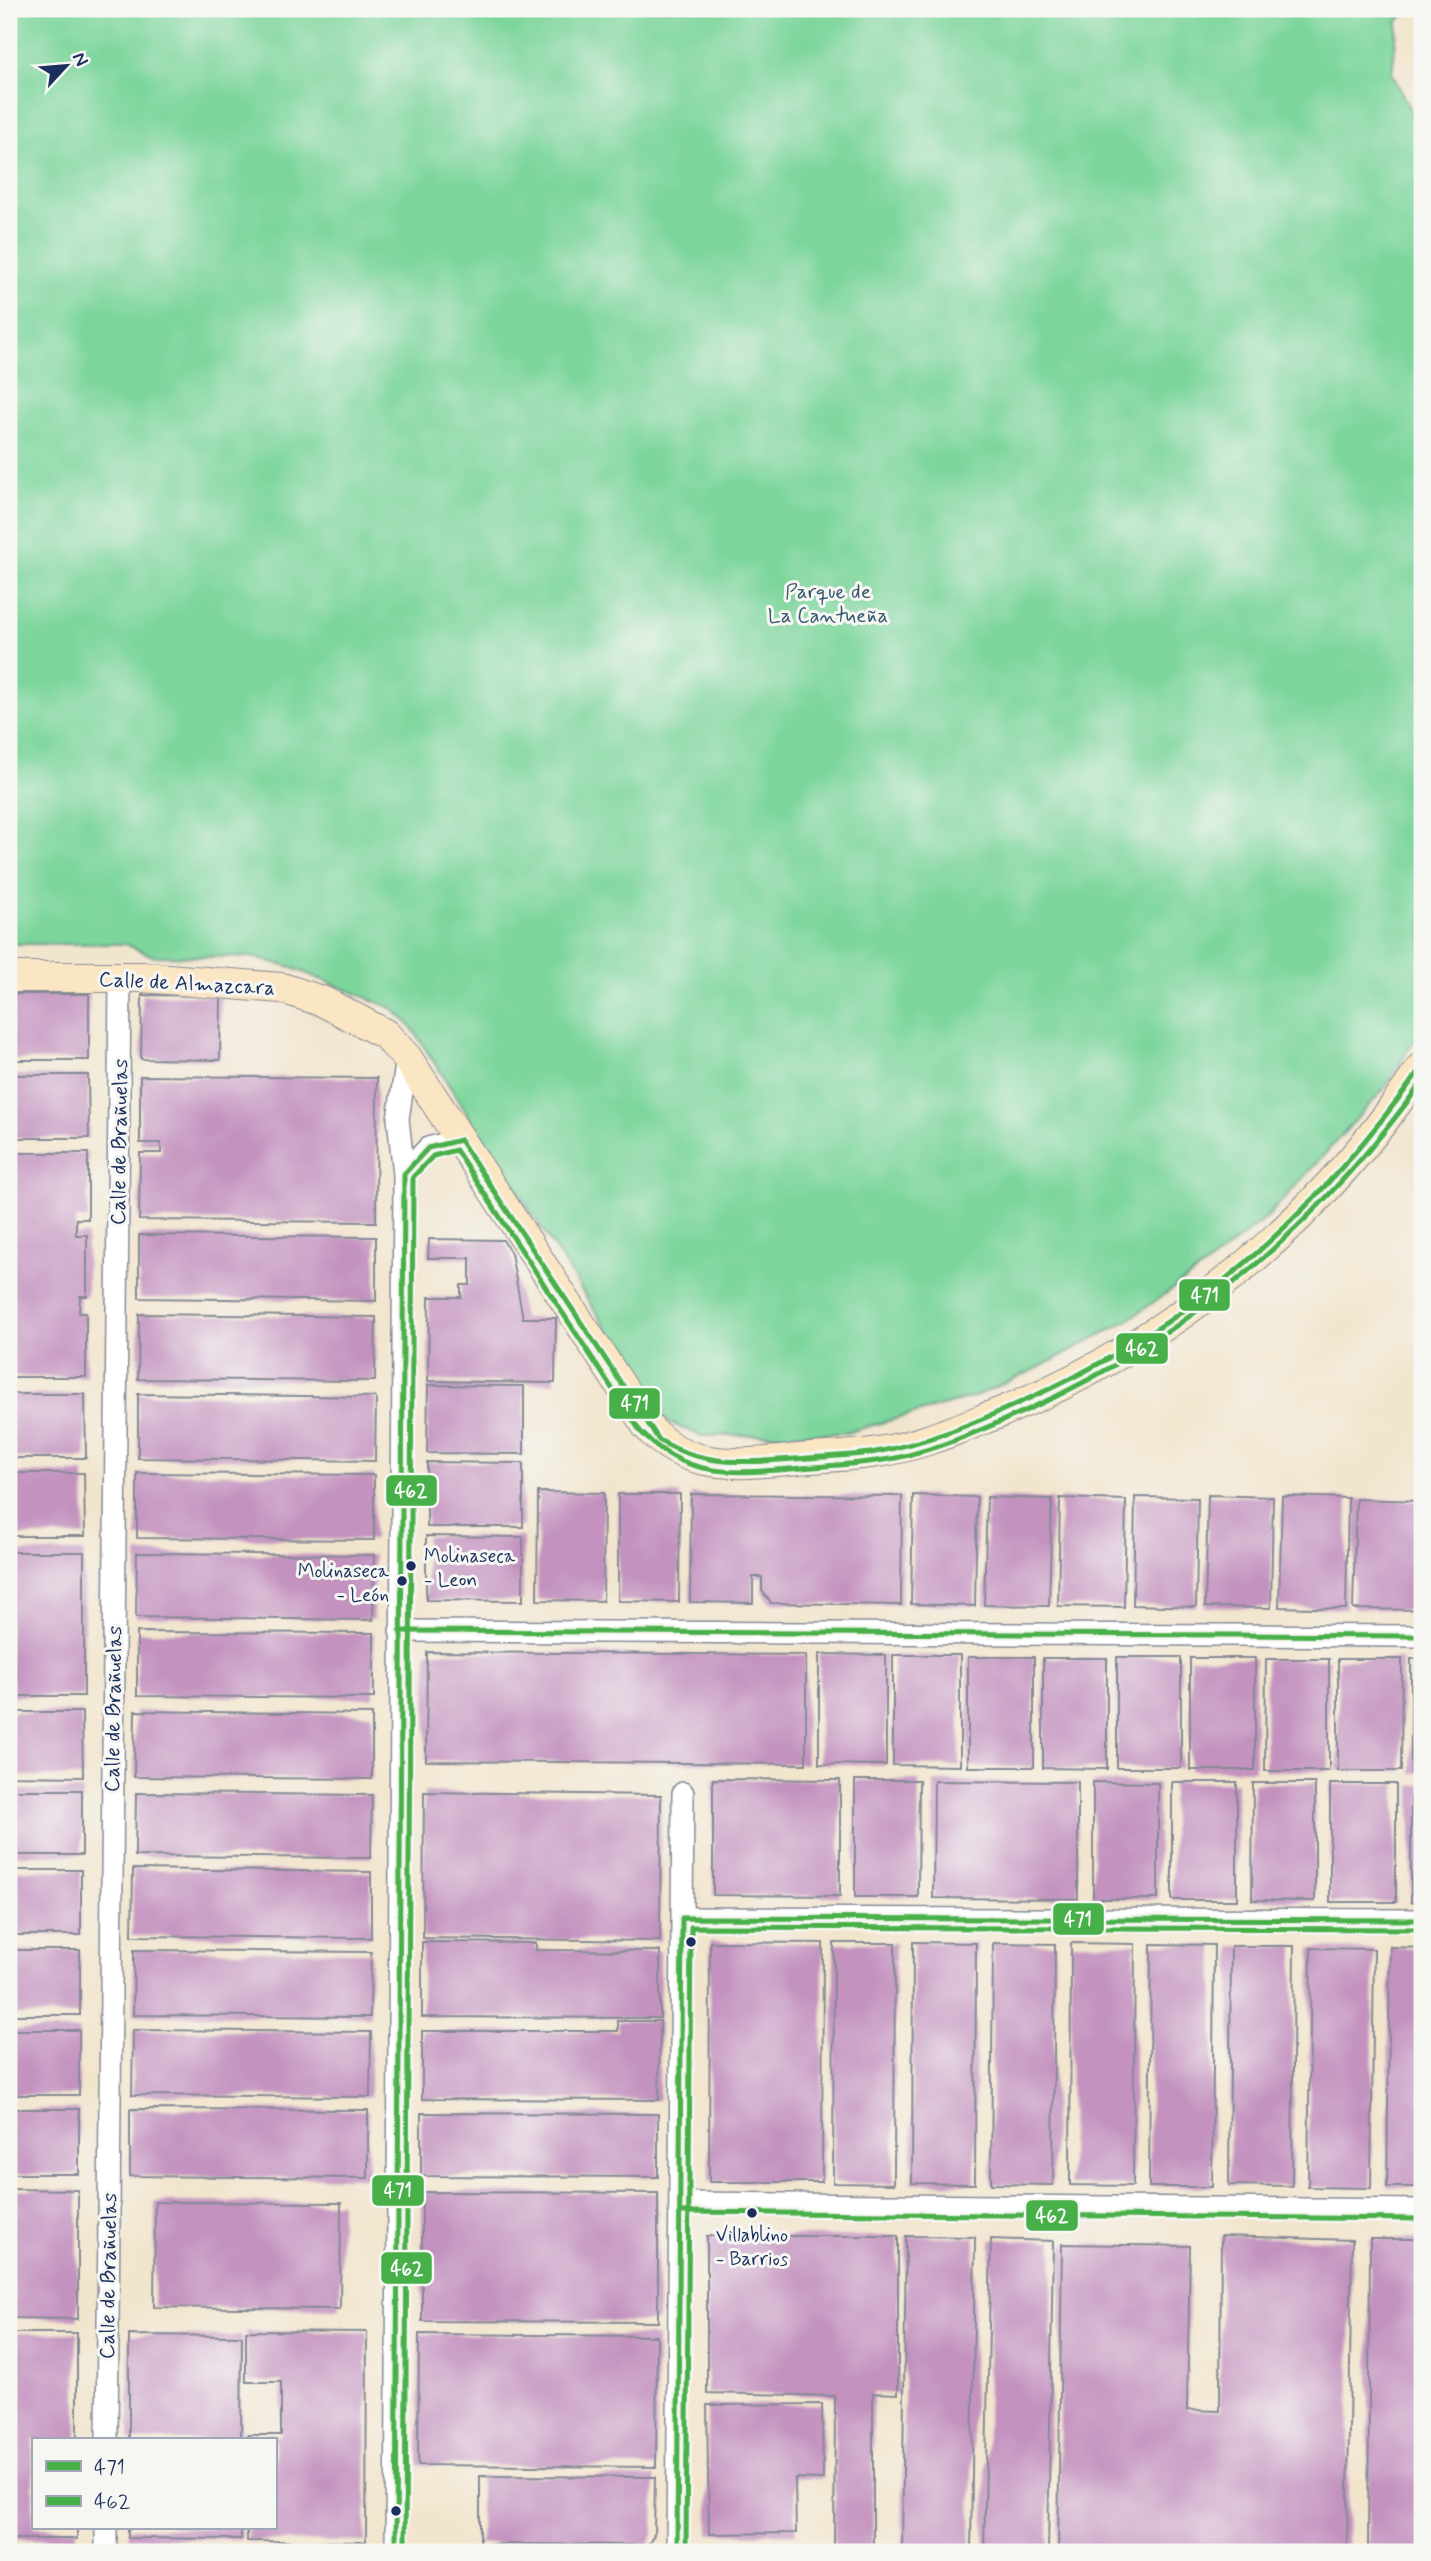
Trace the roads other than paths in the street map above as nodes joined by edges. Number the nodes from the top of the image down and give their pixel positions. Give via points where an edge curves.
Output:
1 (9, 977) edge
2 (120, 978) junction
3 (407, 1058) junction
4 (1422, 1067) edge
5 (460, 1140) junction
6 (404, 1174) junction
7 (400, 1631) junction
8 (1422, 1636) edge
9 (683, 1793) dead end
10 (682, 1918) junction
11 (1422, 1920) edge
12 (682, 2203) junction
13 (1422, 2210) edge
14 (107, 2438) edge
15 (106, 2530) edge
16 (106, 2552) edge
17 (396, 2552) edge
18 (677, 2552) edge

1 - 2 street, Calle de Almazcara
2 - 3 street, Calle de Almazcara via 282,988 324,1002 385,1034
2 - 14 street, Calle de Brañuelas
3 - 5 street, Calle de Almazcara
3 - 6 street via 398,1119
4 - 5 street, Calle de Almazcara via 1388,1118 1289,1229 1247,1267 1120,1356 1032,1399 918,1442 879,1452 738,1464 696,1459 659,1440
5 - 6 street via 428,1148
6 - 7 street
7 - 8 street
7 - 17 street
9 - 10 street
10 - 11 street
10 - 12 street
12 - 13 street
12 - 18 street
15 - 16 street

